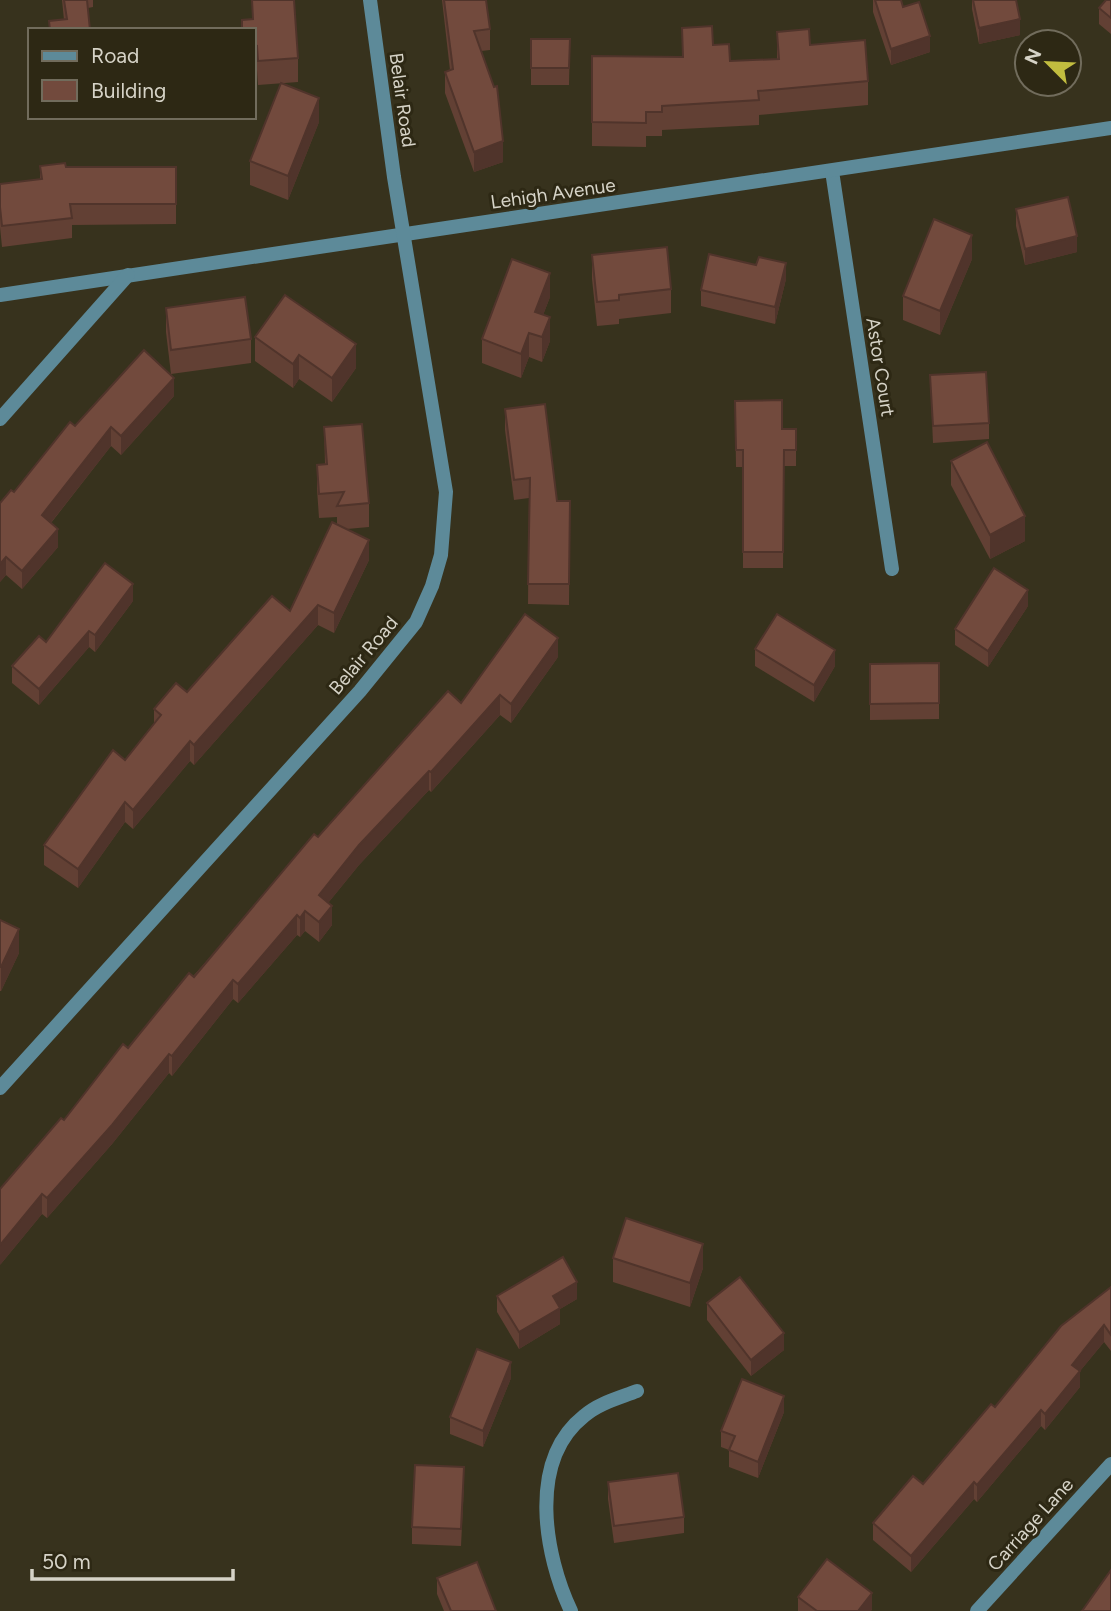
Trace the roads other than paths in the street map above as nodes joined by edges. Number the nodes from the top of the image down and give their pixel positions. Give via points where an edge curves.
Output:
1 (369, 0) edge
2 (1111, 128) edge
3 (832, 171) junction
4 (403, 235) junction
5 (128, 275) junction
6 (0, 295) edge
7 (0, 419) edge
8 (892, 569) dead end
9 (0, 1088) edge
10 (637, 1391) dead end
11 (1111, 1464) edge
12 (571, 1611) edge
13 (977, 1611) edge

1 - 4 street, Belair Road
2 - 3 street, Lehigh Avenue
3 - 4 street, Lehigh Avenue
3 - 8 street, Astor Court
4 - 5 street, Lehigh Avenue
4 - 9 street, Belair Road via 446,492 441,555 415,622 360,691
5 - 6 street, Lehigh Avenue
5 - 7 street
10 - 12 street via 583,1416 569,1431 551,1473 548,1536
11 - 13 street, Carriage Lane

